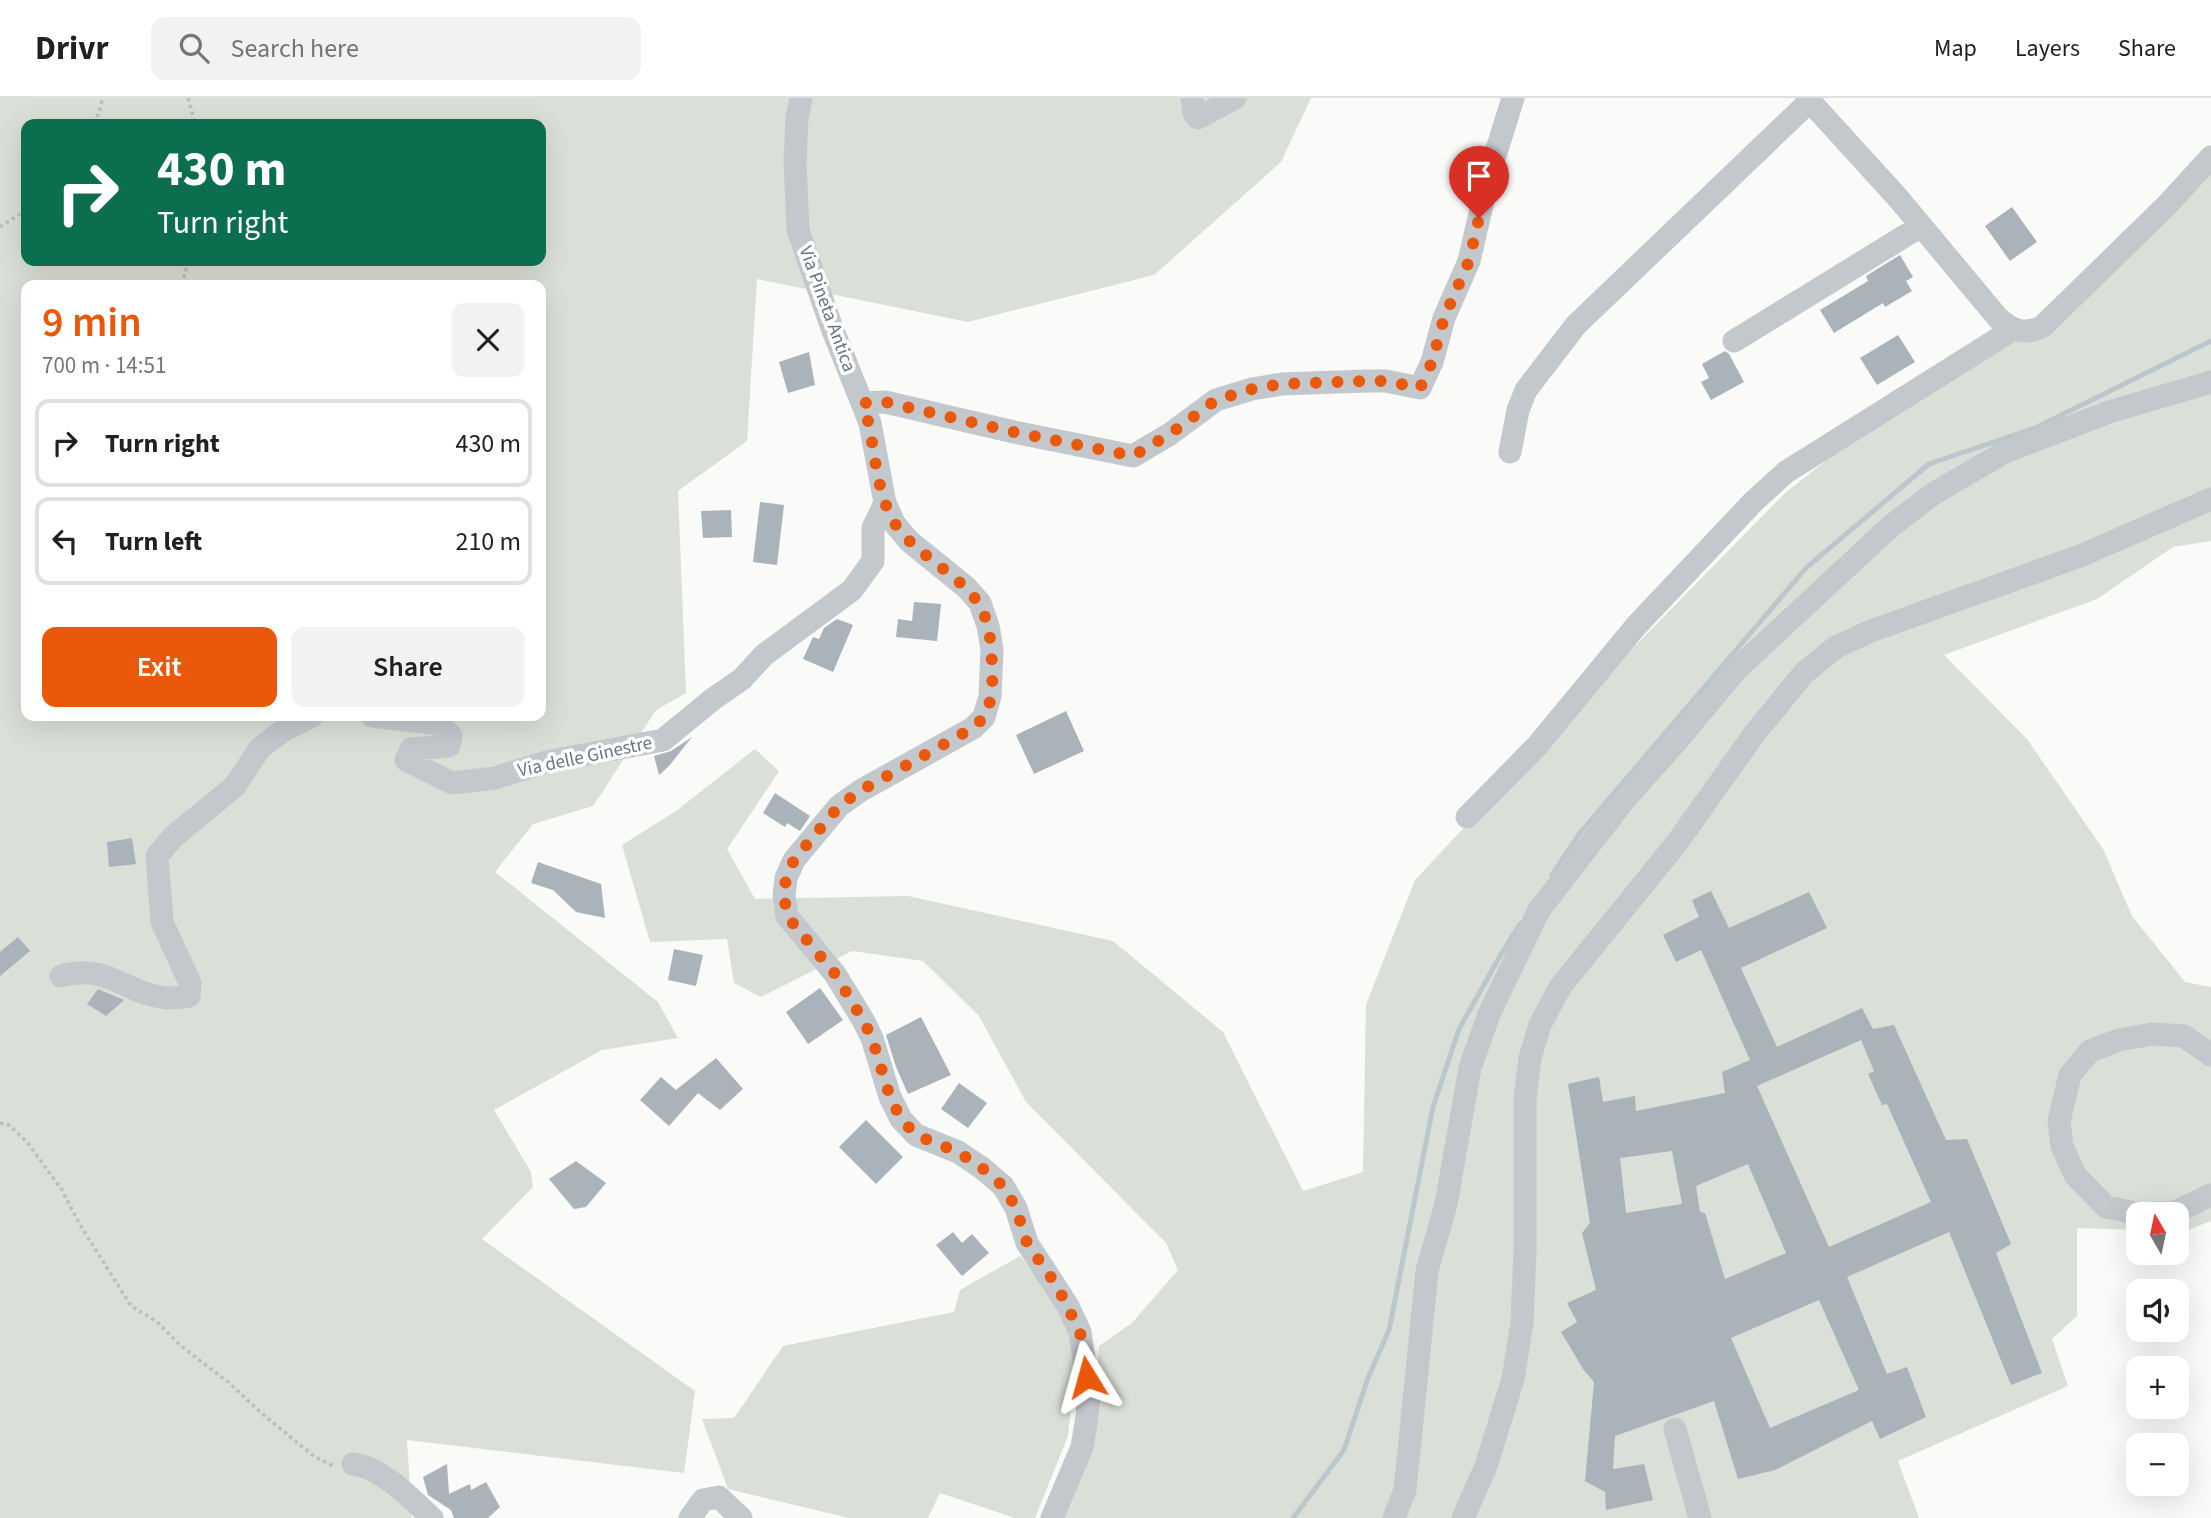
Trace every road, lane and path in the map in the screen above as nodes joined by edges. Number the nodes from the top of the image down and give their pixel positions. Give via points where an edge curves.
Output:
1 (103, 98) edge
2 (188, 98) edge
3 (802, 98) edge
4 (1192, 98) edge
5 (1235, 98) edge
6 (1513, 98) edge
7 (1809, 100) edge
8 (97, 119) edge
9 (194, 119) edge
10 (2211, 157) edge
11 (21, 213) edge
12 (1921, 226) junction
13 (0, 227) edge
14 (2012, 330) junction
15 (1734, 341) dead end
16 (2211, 383) edge
17 (863, 403) junction
18 (1510, 452) dead end
19 (2211, 499) edge
20 (885, 503) junction
21 (302, 721) edge
22 (414, 721) edge
23 (1467, 817) dead end
24 (61, 976) dead end
25 (2211, 1055) edge
26 (0, 1123) edge
27 (2211, 1195) edge
28 (1675, 1429) dead end
29 (353, 1464) joint
30 (432, 1518) edge
31 (690, 1518) edge
32 (741, 1518) edge
33 (1052, 1518) edge
34 (1394, 1518) edge
35 (1463, 1518) edge
36 (1700, 1518) edge

1 - 8 path
2 - 9 path
3 - 17 street, Via Pineta Antica via 795,161 798,230
4 - 5 street via 1198,118
6 - 17 street via 1469,261 1420,388 1366,381 1252,389 1216,400 1133,456 885,402
7 - 12 street
7 - 18 street via 1576,325 1526,390
10 - 14 street via 2042,327 2028,333
11 - 13 path
12 - 14 street
12 - 15 street
14 - 23 street via 1786,472 1636,626 1545,737
16 - 34 street via 2109,412 2003,453 1933,494 1891,526 1737,669 1626,798 1539,910 1489,1014 1470,1068 1446,1204 1427,1271 1405,1490
17 - 20 street, Via Pineta Antica
19 - 35 street via 2080,556 1836,647 1804,673 1755,733 1676,844 1560,987 1540,1026 1525,1098 1522,1323 1513,1379 1486,1466
20 - 22 street, Via delle Ginestre via 873,528 873,561 852,590 764,655 742,679 663,740 546,762 495,778 452,783 406,760 411,749 449,746 451,736 439,724
20 - 33 street, Via Pineta Antica via 909,541 980,603 992,649 990,696 984,717 973,728 860,791 828,817 794,860 786,878 787,916 835,974 863,1020 901,1119 916,1135 958,1152 1003,1186 1027,1243 1057,1286 1080,1332 1089,1393 1087,1417 1082,1447
21 - 24 street via 260,748 235,786 156,856 162,922 190,983 188,996 166,998 96,972
25 - 27 street via 2184,1036 2152,1034 2090,1051 2070,1075 2059,1121 2062,1146 2075,1175 2106,1208 2141,1214 2175,1212
26 - 29 path via 9,1125 27,1142 62,1190 131,1306 156,1321 315,1457 333,1466
28 - 36 street
29 - 30 street via 366,1465
31 - 32 street via 703,1500 719,1497

